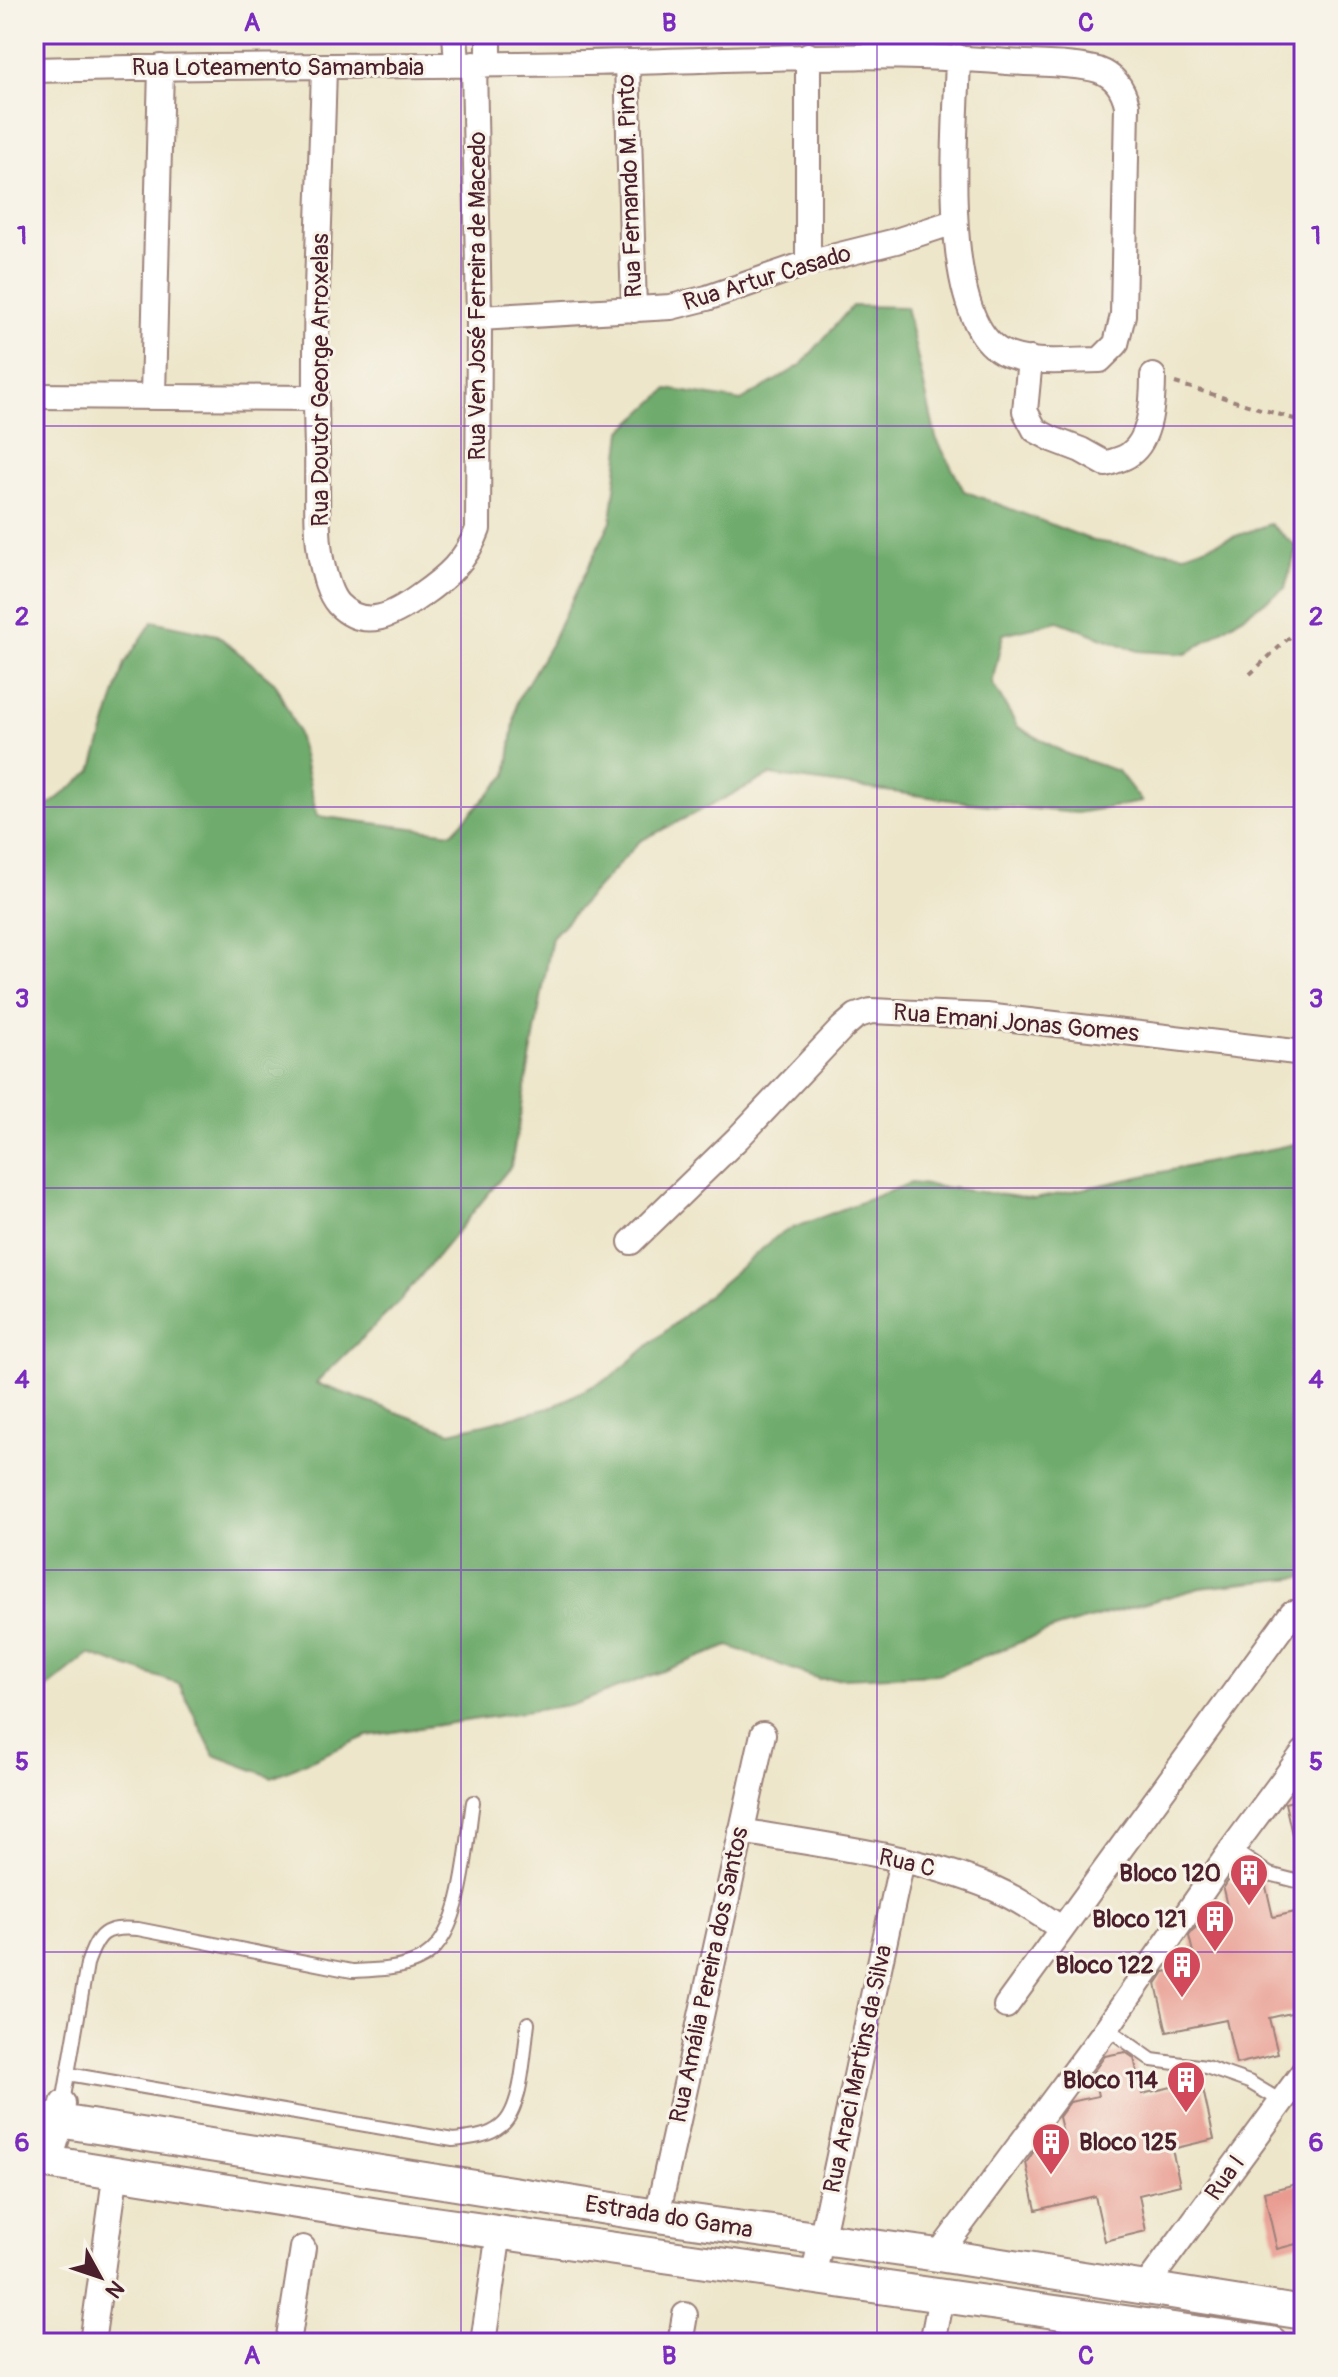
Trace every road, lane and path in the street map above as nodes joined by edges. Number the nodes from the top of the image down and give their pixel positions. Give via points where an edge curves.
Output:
1 (455, 34) edge
2 (489, 34) edge
3 (808, 55) junction
4 (958, 57) junction
5 (627, 62) junction
6 (474, 64) junction
7 (324, 66) junction
8 (161, 67) junction
9 (34, 70) edge
10 (954, 222) junction
11 (808, 263) junction
12 (634, 310) junction
13 (479, 318) junction
14 (1030, 359) junction
15 (1153, 376) joint
16 (153, 395) junction
17 (34, 396) edge
18 (315, 398) junction
19 (1304, 422) edge
20 (478, 529) joint
21 (1304, 624) edge
22 (1250, 674) dead end
23 (1304, 1053) edge
24 (631, 1242) dead end
25 (1292, 1613) dead end
26 (763, 1734) dead end
27 (1304, 1752) edge
28 (473, 1802) dead end
29 (741, 1831) junction
30 (1232, 1849) junction
31 (902, 1860) junction
32 (1304, 1883) edge
33 (1062, 1929) junction
34 (1006, 2006) dead end
35 (528, 2023) dead end
36 (1107, 2028) junction
37 (1304, 2071) edge
38 (68, 2074) junction
39 (1281, 2101) junction
40 (53, 2114) edge
41 (42, 2160) edge
42 (114, 2185) junction
43 (657, 2216) junction
44 (499, 2232) junction
45 (821, 2240) junction
46 (303, 2248) dead end
47 (938, 2255) junction
48 (813, 2278) junction
49 (1146, 2286) junction
50 (941, 2297) junction
51 (1304, 2313) edge
52 (685, 2315) dead end
53 (92, 2343) edge
54 (288, 2343) edge
55 (483, 2343) edge
56 (680, 2343) edge
57 (932, 2343) edge
58 (1271, 2343) edge

1 - 6 street, Rua Ven José Ferreira de Macedo
2 - 6 street, Rua Ven José Ferreira de Macedo
3 - 4 street, Rua Loteamento Samambaia
3 - 5 street, Rua Loteamento Samambaia
3 - 11 street
4 - 10 street
4 - 14 street, Rua Loteamento Samambaia via 1094,69 1124,92 1123,315 1116,344 1100,360
5 - 6 street, Rua Loteamento Samambaia
5 - 12 street, Rua Fernando M. Pinto
6 - 7 street, Rua Loteamento Samambaia
6 - 13 street, Rua Ven José Ferreira de Macedo
7 - 8 street, Rua Loteamento Samambaia
7 - 18 street, Rua Doutor George Arroxelas
8 - 9 street, Rua Loteamento Samambaia
8 - 16 street
10 - 11 street, Rua Artur Casado
10 - 14 street via 972,313 986,338 1001,351
11 - 12 street, Rua Artur Casado via 707,298
12 - 13 street, Rua Artur Casado
13 - 20 street, Rua Ven José Ferreira de Macedo
14 - 15 street via 1025,411 1035,430 1106,464 1131,454 1145,432 1153,406
15 - 19 path
16 - 17 street
16 - 18 street
18 - 20 street, Rua Doutor George Arroxelas via 321,557 338,604 370,619 389,616 456,567
21 - 22 path
23 - 24 street, Rua Emani Jonas Gomes via 986,1016 871,1011 842,1028
25 - 33 street
26 - 29 street, Rua Amália Pereira dos Santos
27 - 30 street
28 - 38 lane via 450,1925 420,1960 352,1971 138,1929 107,1930 94,1943 87,1964
29 - 31 street, Rua C
29 - 43 street, Rua Amália Pereira dos Santos
30 - 32 lane via 1269,1874
30 - 36 street
31 - 33 street, Rua C via 994,1889
31 - 45 street, Rua Araci Martins da Silva
33 - 34 street
35 - 38 lane via 514,2109 503,2125 477,2137 453,2140
36 - 39 lane via 1152,2060 1206,2067 1249,2082
36 - 47 street
37 - 39 street, Rua I
38 - 40 lane
39 - 49 street, Rua I
40 - 41 street
40 - 43 street, Estrada do Gama
41 - 42 street, Estrada do Gama
42 - 44 street, Estrada do Gama via 315,2205
42 - 53 street
43 - 45 street, Estrada do Gama
44 - 48 street, Estrada do Gama
44 - 55 street
45 - 47 street, Estrada do Gama
45 - 48 street, Rua Araci Martins da Silva
46 - 54 street
47 - 49 street, Estrada do Gama
48 - 50 street, Estrada do Gama
49 - 51 street, Estrada do Gama
50 - 57 street
50 - 58 street, Estrada do Gama
52 - 56 street

